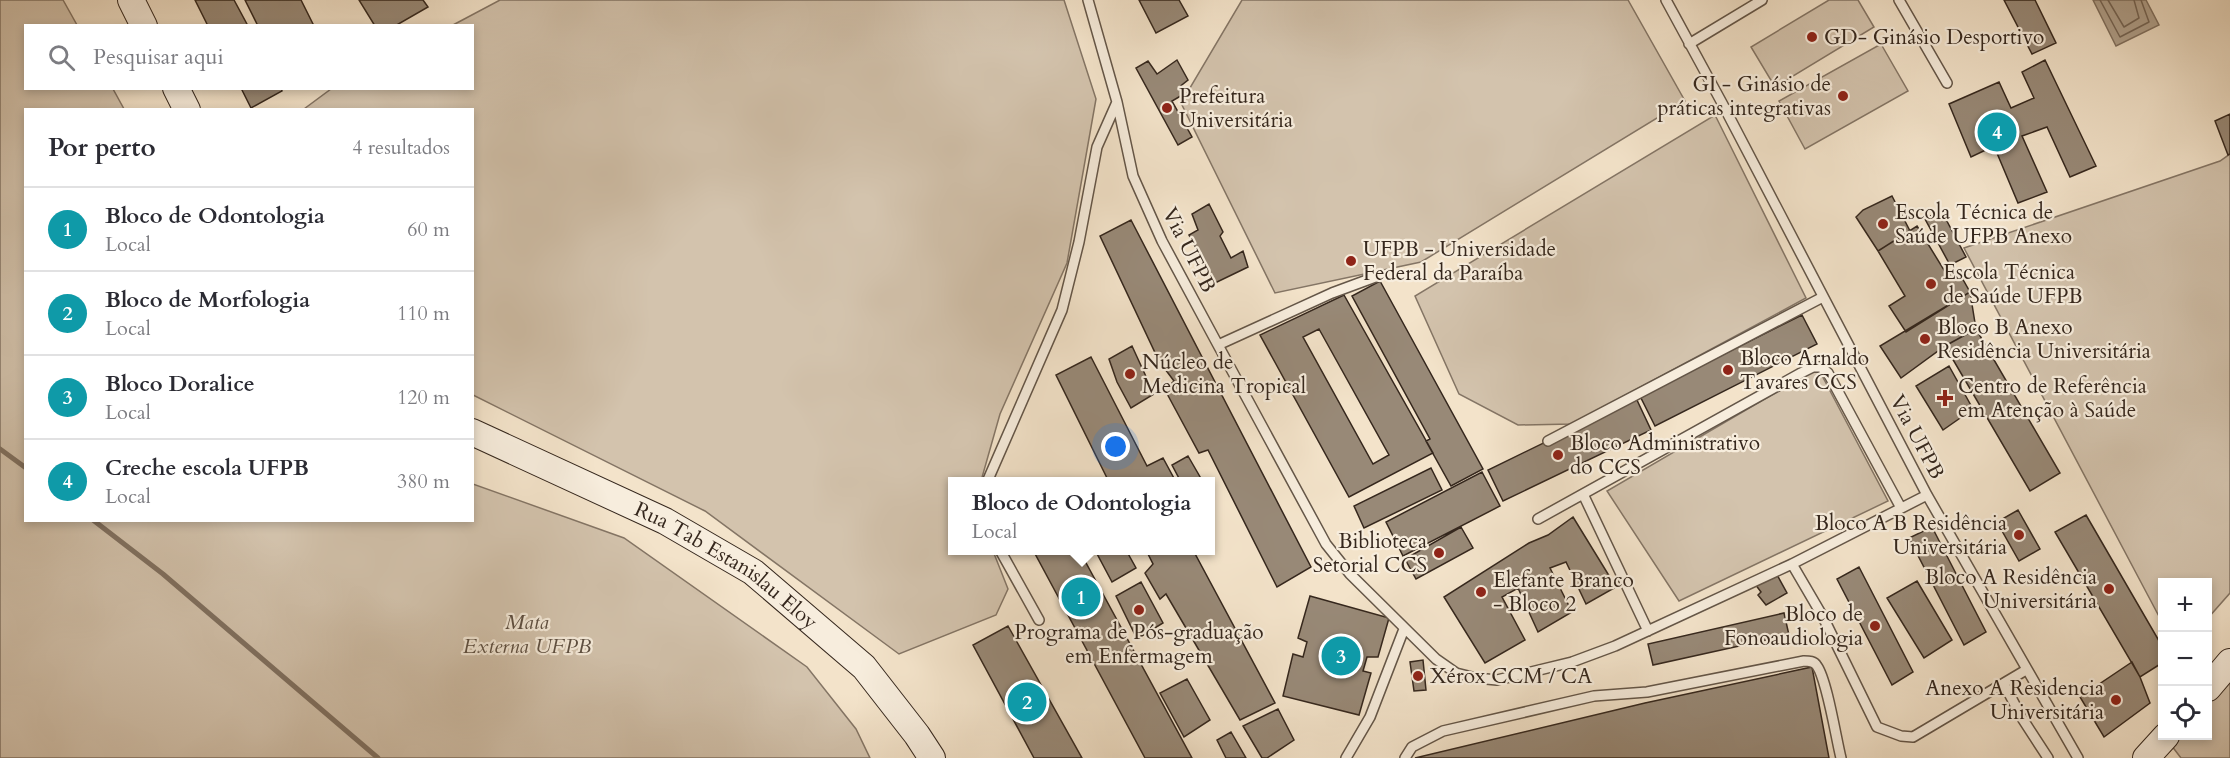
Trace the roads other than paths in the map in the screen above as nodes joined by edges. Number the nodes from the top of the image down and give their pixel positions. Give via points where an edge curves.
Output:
1 (131, 0) edge
2 (1088, 0) edge
3 (1666, 0) edge
4 (1762, 0) edge
5 (1899, 0) edge
6 (143, 24) edge
7 (1689, 44) junction
8 (1947, 83) dead end
9 (177, 90) edge
10 (1117, 102) junction
11 (186, 108) edge
12 (1378, 276) dead end
13 (1823, 297) junction
14 (1218, 345) junction
15 (474, 433) edge
16 (1548, 441) dead end
17 (989, 477) edge
18 (1583, 494) junction
19 (1927, 495) junction
20 (1901, 508) junction
21 (1538, 519) dead end
22 (1003, 555) edge
23 (1792, 564) junction
24 (1039, 620) dead end
25 (1404, 629) junction
26 (1648, 631) junction
27 (2230, 662) edge
28 (2026, 670) junction
29 (2004, 684) junction
30 (2209, 686) edge
31 (2162, 740) edge
32 (933, 758) edge
33 (1346, 758) edge
34 (1405, 758) edge
35 (1841, 758) edge
36 (2048, 758) edge
37 (2078, 758) edge
38 (2146, 758) edge

1 - 6 street
2 - 10 lane, Via UFPB
3 - 7 lane, Via UFPB
4 - 7 lane
5 - 8 lane
7 - 13 lane, Via UFPB
9 - 11 street
10 - 14 lane, Via UFPB via 1133,176 1162,241
10 - 17 lane via 1097,147 1062,310
12 - 14 lane via 1321,297
13 - 16 lane
13 - 19 lane, Via UFPB
14 - 25 lane, Via UFPB via 1326,544
15 - 32 street, Rua Tab Estanislau Eloy via 665,521 753,572 864,667
18 - 20 lane via 1801,373 1821,367
18 - 21 lane
18 - 26 lane
19 - 20 lane, Via UFPB
19 - 28 lane, Via UFPB
20 - 23 lane, Via UFPB
22 - 24 lane
23 - 26 lane, Via UFPB
23 - 29 lane via 1877,727 1912,737
25 - 26 lane, Via UFPB via 1456,673 1497,680 1572,662
25 - 33 lane via 1370,717
27 - 30 street
28 - 29 lane
28 - 37 lane, Via UFPB
29 - 36 lane
31 - 38 street
34 - 35 lane via 1412,747 1443,731 1594,696 1647,692 1804,661 1817,666 1823,680

